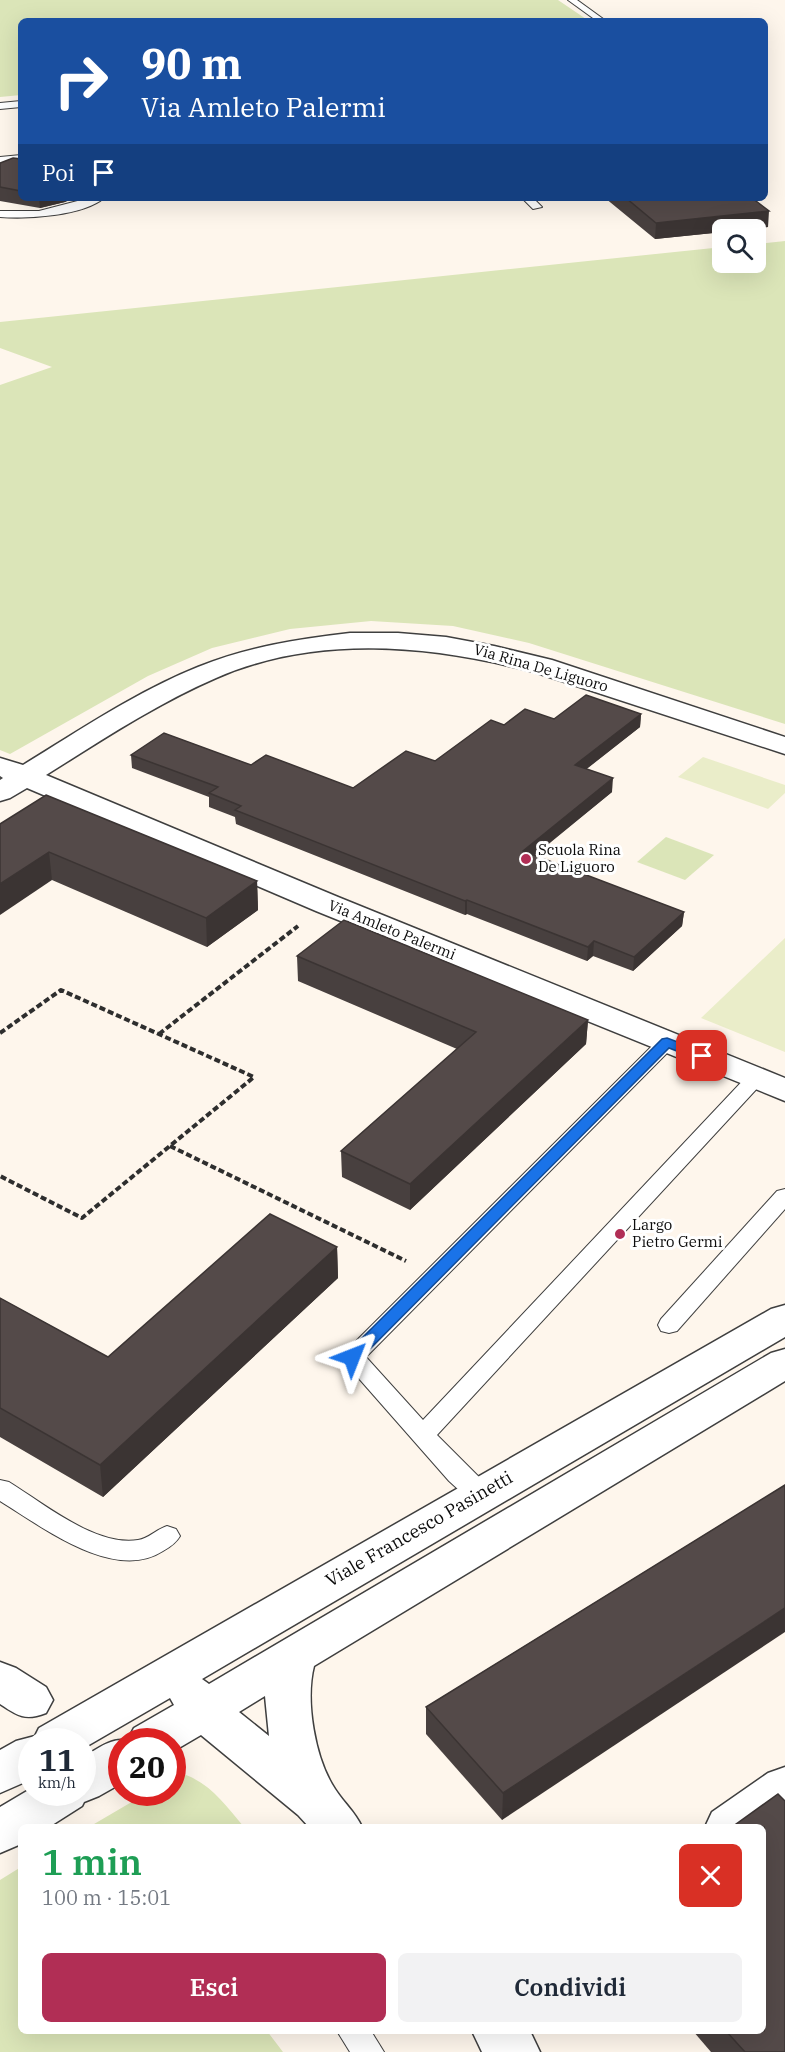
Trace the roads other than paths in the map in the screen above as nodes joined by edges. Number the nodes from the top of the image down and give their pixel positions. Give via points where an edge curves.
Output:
1 (572, 0) edge
2 (598, 18) edge
3 (18, 104) edge
4 (0, 106) edge
5 (18, 158) edge
6 (0, 160) edge
7 (91, 201) edge
8 (530, 201) edge
9 (537, 207) dead end
10 (0, 214) edge
11 (785, 747) edge
12 (13, 771) edge
13 (0, 792) edge
14 (667, 1042) junction
15 (771, 1084) edge
16 (785, 1196) edge
17 (785, 1319) edge
18 (669, 1325) dead end
19 (785, 1363) edge
20 (423, 1435) junction
21 (0, 1489) edge
22 (480, 1494) junction
23 (167, 1536) dead end
24 (295, 1655) junction
25 (173, 1673) junction
26 (204, 1710) junction
27 (79, 1728) edge
28 (174, 1728) edge
29 (18, 1763) edge
30 (0, 1773) edge
31 (785, 1787) edge
32 (42, 1806) edge
33 (327, 1814) edge
34 (733, 1824) edge
35 (0, 1832) edge
36 (354, 2034) edge
37 (500, 2034) edge
38 (369, 2052) edge
39 (514, 2052) edge

1 - 2 lane
3 - 4 lane
5 - 6 lane
7 - 10 lane via 64,211
8 - 9 lane
11 - 12 street, Via Rina De Liguoro via 503,655 438,643 352,640 284,648 195,678
12 - 13 street, Via Rina De Liguoro
12 - 14 street, Via Amleto Palermi
14 - 15 street, Via Amleto Palermi
14 - 20 lane via 352,1357
15 - 20 lane
16 - 18 lane
17 - 22 street, Viale Francesco Pasinetti
19 - 24 street
20 - 22 lane
21 - 23 lane via 96,1545 120,1552 145,1550
22 - 25 street, Viale Francesco Pasinetti
24 - 26 street
24 - 33 street via 288,1676 286,1714 291,1736
25 - 26 street
25 - 27 street, Viale Francesco Pasinetti
26 - 28 street
26 - 33 street
29 - 30 street
31 - 34 street
32 - 35 street
36 - 38 lane
37 - 39 street

